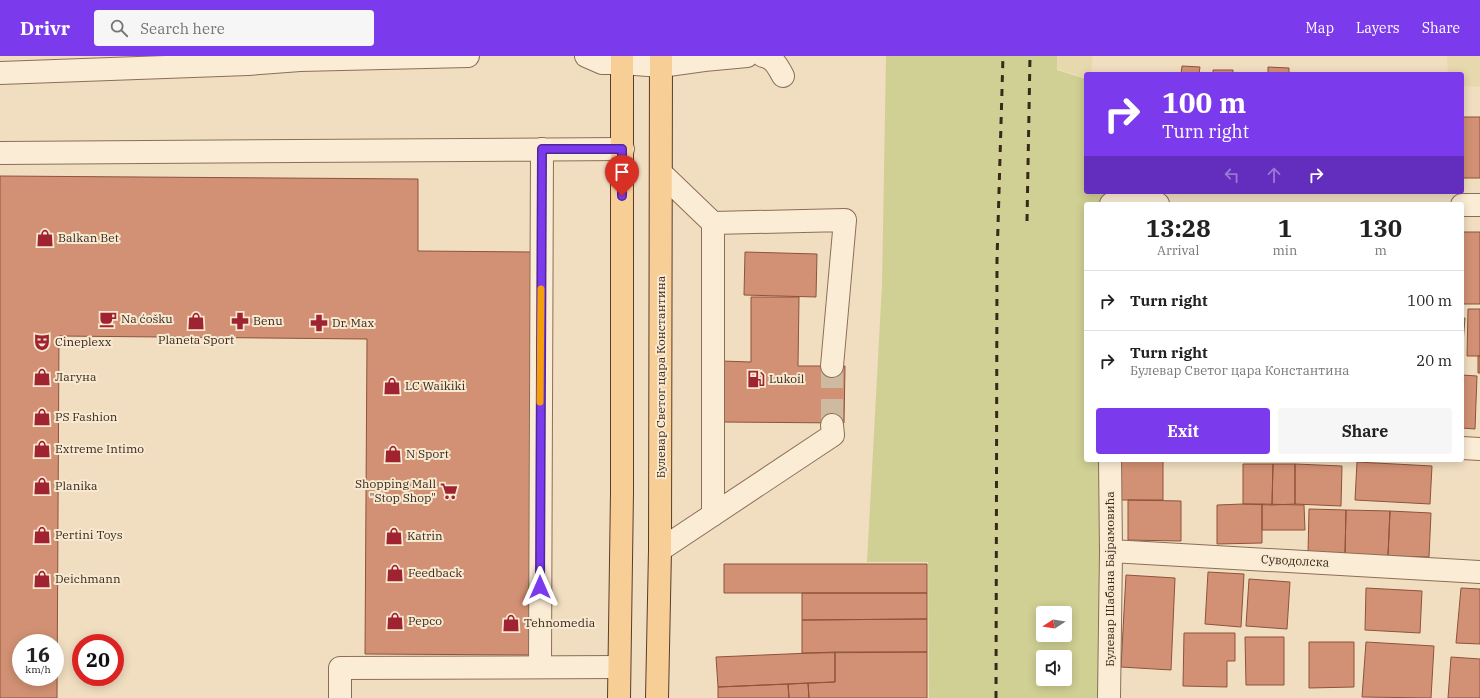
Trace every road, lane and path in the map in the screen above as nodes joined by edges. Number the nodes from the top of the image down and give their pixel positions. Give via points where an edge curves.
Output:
1 (468, 56) edge
2 (586, 56) edge
3 (747, 56) edge
4 (762, 56) edge
5 (622, 59) edge
6 (661, 61) edge
7 (0, 73) edge
8 (783, 76) dead end
9 (542, 149) junction
10 (622, 149) junction
11 (0, 153) edge
12 (662, 174) junction
13 (1464, 205) edge
14 (1480, 205) edge
15 (713, 223) junction
16 (832, 366) tunnel mouth
17 (832, 425) tunnel mouth
18 (1464, 448) edge
19 (1480, 449) edge
20 (1110, 462) edge
21 (713, 515) junction
22 (660, 550) junction
23 (1111, 551) junction
24 (1480, 572) edge
25 (540, 667) junction
26 (619, 667) junction
27 (340, 698) edge
28 (619, 698) edge
29 (657, 698) edge
30 (1109, 698) edge

1 - 7 street via 300,60
2 - 5 street via 602,63
3 - 6 street
4 - 8 street via 776,63
5 - 6 street
5 - 10 main road
6 - 12 main road, Булевар Светог цара Константина
9 - 10 street
9 - 11 street
9 - 25 street
10 - 26 main road
12 - 15 street
12 - 22 main road, Булевар Светог цара Константина
13 - 14 street
15 - 16 street via 845,220
15 - 21 street
17 - 21 street via 833,435
18 - 19 street
20 - 23 street, Булевар Шабана Бајрамовића
21 - 22 street
22 - 29 main road, Булевар Светог цара Константина
23 - 24 street, Суводолска
23 - 30 street, Булевар Шабана Бајрамовића
25 - 26 street
25 - 27 street via 340,668
26 - 28 main road

